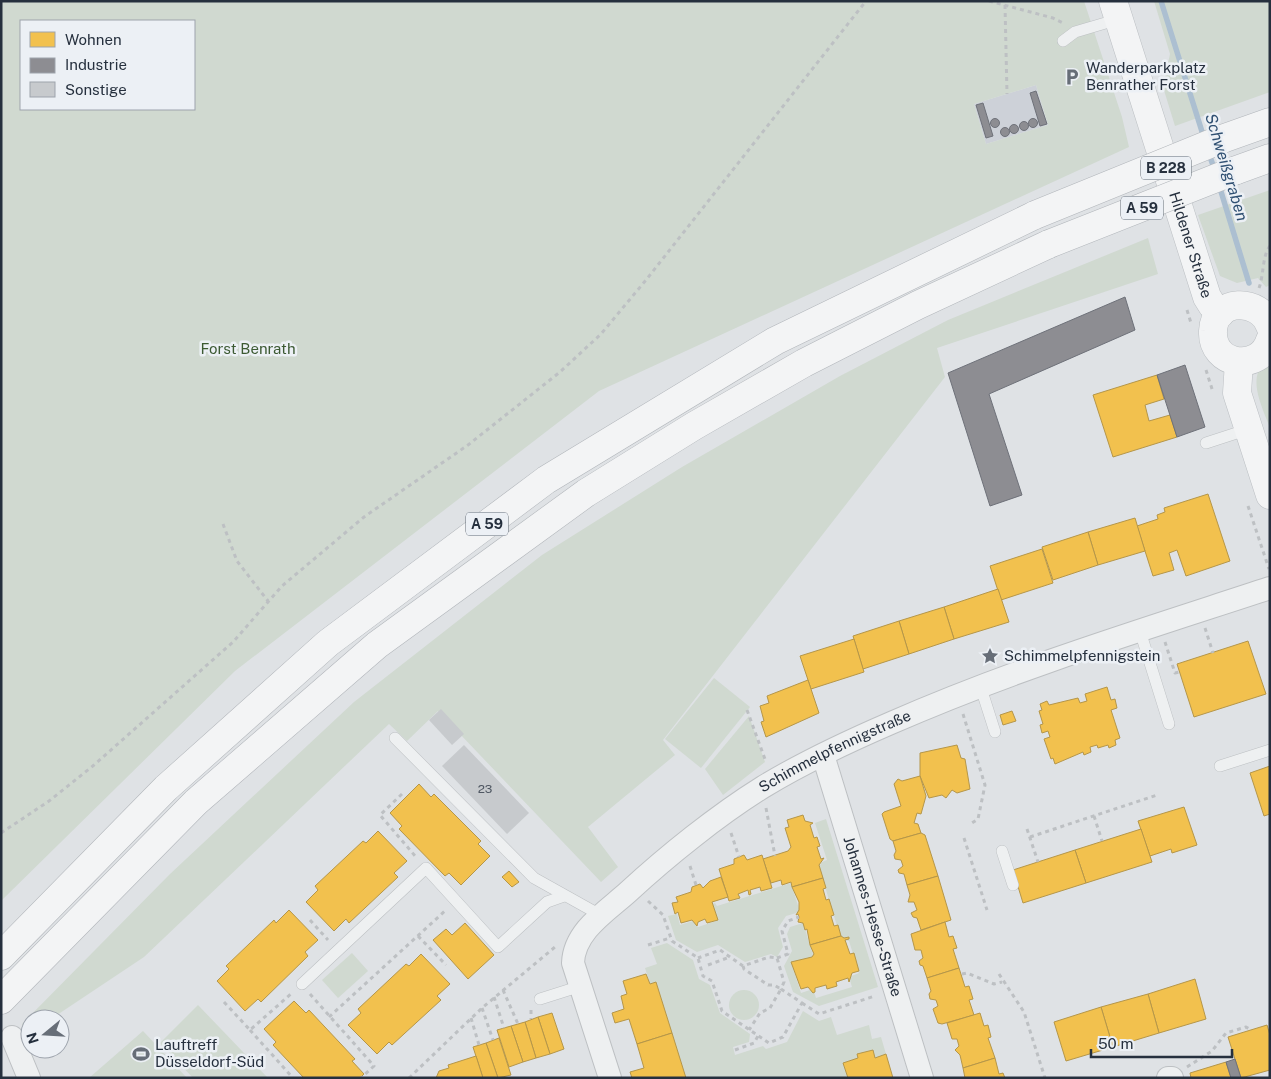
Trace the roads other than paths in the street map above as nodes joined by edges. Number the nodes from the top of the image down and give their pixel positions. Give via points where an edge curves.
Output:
1 (1116, 10) edge
2 (1063, 41) dead end
3 (1270, 122) edge
4 (1270, 158) edge
5 (1220, 314) junction
6 (1270, 326) edge
7 (1270, 340) edge
8 (1239, 362) junction
9 (1249, 429) junction
10 (1206, 443) dead end
11 (1270, 494) edge
12 (1270, 588) edge
13 (1150, 628) junction
14 (980, 685) junction
15 (1169, 724) dead end
16 (995, 732) dead end
17 (394, 738) dead end
18 (1270, 750) edge
19 (823, 755) junction
20 (1220, 766) dead end
21 (1002, 851) dead end
22 (1013, 885) dead end
23 (564, 896) junction
24 (602, 916) junction
25 (8, 949) edge
26 (302, 984) road end
27 (581, 986) junction
28 (540, 999) dead end
29 (1, 1000) edge
30 (12, 1036) dead end
31 (29, 1078) edge
32 (610, 1078) edge
33 (922, 1078) edge

1 - 2 lane
1 - 5 main road, Hildener Straße / B 228 via 1208,297
3 - 25 main road, A 59, bridge via 1035,215 775,341 546,480 328,643 166,788
4 - 29 main road, A 59, bridge via 1049,244 918,305 694,426 586,493 377,645 196,802
5 - 6 main road, Hildener Straße via 1233,305 1249,305 1263,313
5 - 8 main road, Hildener Straße via 1213,330 1216,348 1230,360
7 - 8 main road via 1256,359
8 - 9 main road via 1237,393
9 - 10 lane
9 - 11 main road
12 - 13 street, Schimmelpfennigstraße
13 - 14 street, Schimmelpfennigstraße
13 - 15 lane
14 - 16 lane
14 - 19 street, Schimmelpfennigstraße
17 - 23 lane via 534,878
18 - 20 lane
19 - 24 street, Schimmelpfennigstraße via 771,783 725,814
19 - 33 street, Johannes-Hesse-Straße
21 - 22 lane
23 - 24 lane
23 - 26 lane via 548,902 498,947 426,868
24 - 27 street, Schimmelpfennigstraße via 581,936 574,950 573,963
27 - 28 lane
27 - 32 street, Schimmelpfennigstraße
30 - 31 street

